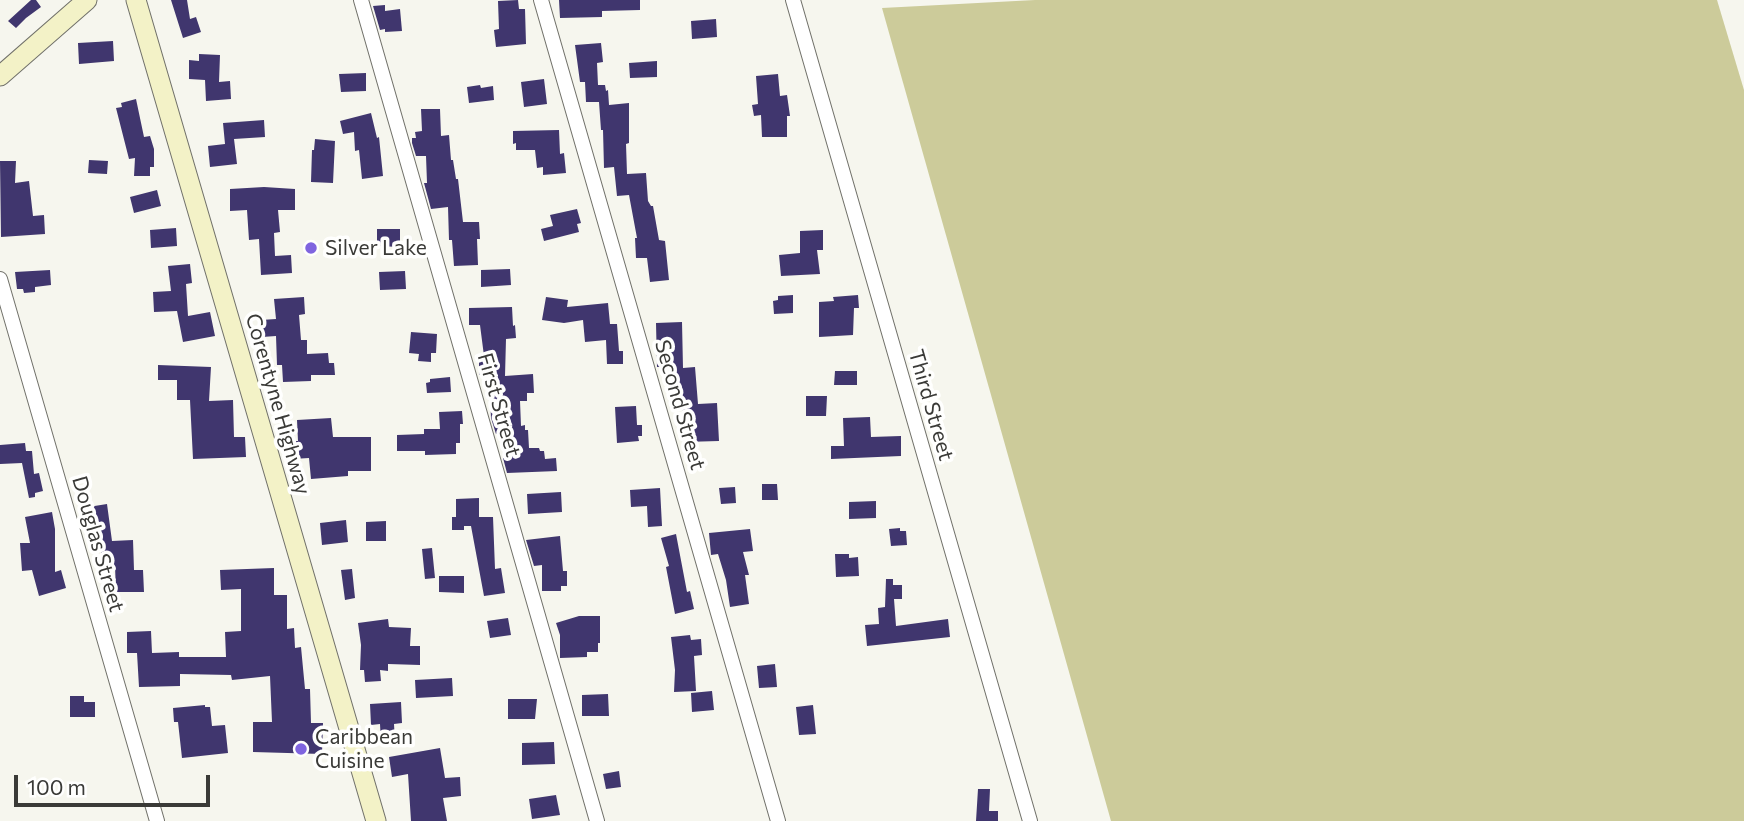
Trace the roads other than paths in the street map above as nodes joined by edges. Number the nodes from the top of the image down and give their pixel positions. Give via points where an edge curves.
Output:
1 (87, 0) edge
2 (136, 0) edge
3 (361, 0) edge
4 (541, 0) edge
5 (793, 0) edge
6 (0, 76) edge
7 (0, 279) edge
8 (156, 821) edge
9 (376, 821) edge
10 (597, 821) edge
11 (778, 821) edge
12 (1030, 821) edge

1 - 6 main road
2 - 9 main road, Corentyne Highway
3 - 10 street, First Street
4 - 11 street, Second Street
5 - 12 street, Third Street
7 - 8 street, Douglas Street

